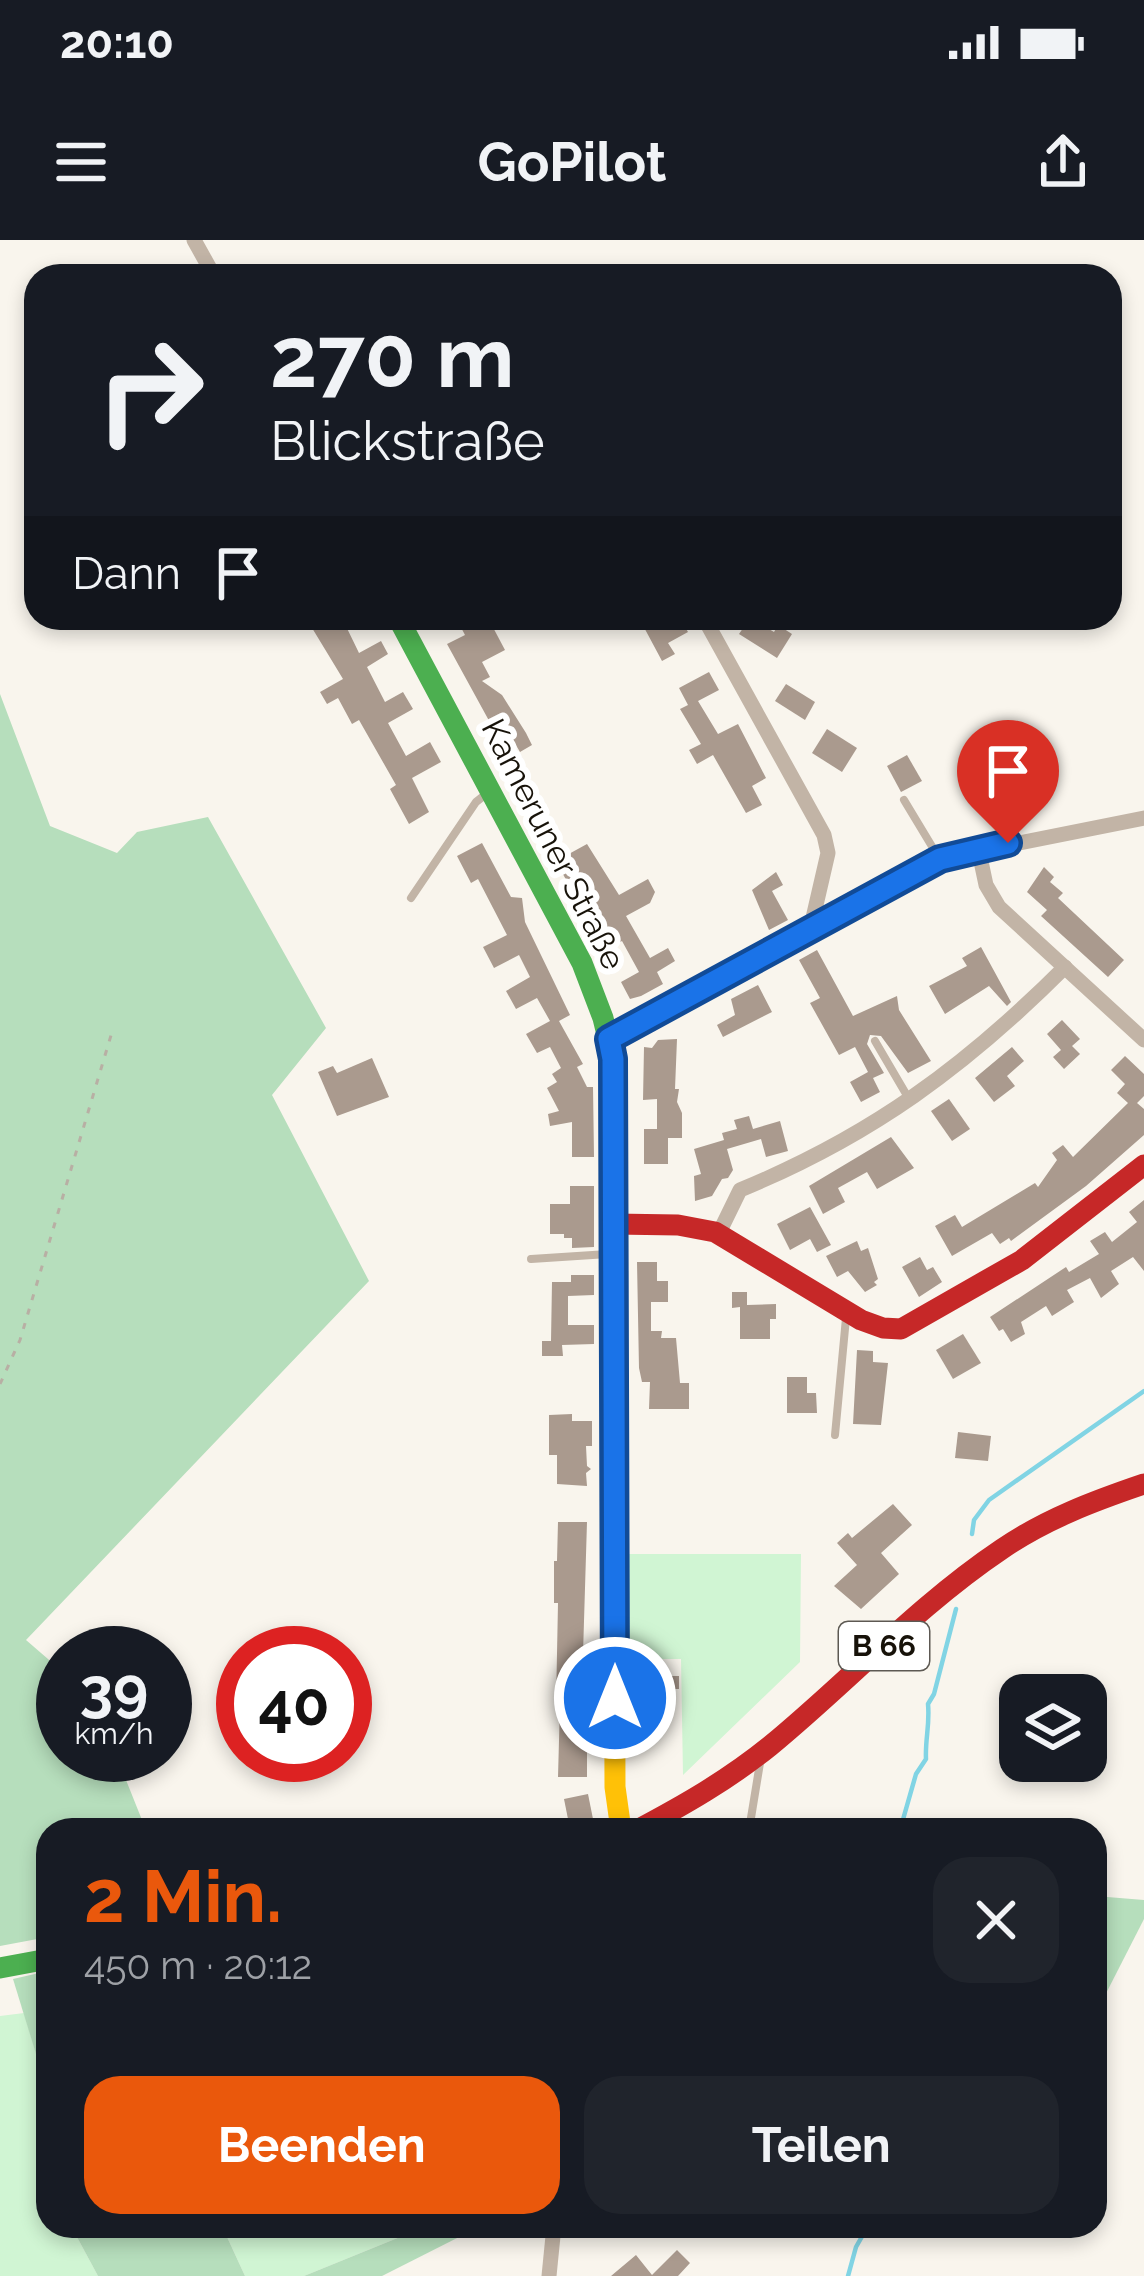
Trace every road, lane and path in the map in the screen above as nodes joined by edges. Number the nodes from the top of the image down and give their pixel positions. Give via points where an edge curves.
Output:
1 (404, 630) edge
2 (711, 630) edge
3 (491, 790) junction
4 (904, 800) dead end
5 (1144, 818) edge
6 (979, 852) junction
7 (940, 859) junction
8 (411, 898) dead end
9 (809, 932) junction
10 (1065, 967) junction
11 (112, 1033) dead end
12 (609, 1039) junction
13 (1144, 1040) edge
14 (875, 1041) dead end
15 (910, 1100) junction
16 (1144, 1165) edge
17 (614, 1224) junction
18 (718, 1233) junction
19 (615, 1253) junction
20 (531, 1259) dead end
21 (846, 1310) junction
22 (0, 1384) edge
23 (835, 1435) dead end
24 (1144, 1484) edge
25 (761, 1756) junction
26 (619, 1818) edge
27 (661, 1818) edge
28 (751, 1818) edge
29 (36, 1962) edge
30 (0, 1969) edge
31 (553, 2238) edge
32 (549, 2276) edge

1 - 3 street, Kameruner Straße
2 - 9 street via 824,835 828,853
3 - 8 lane
3 - 12 street, Kameruner Straße via 582,963
4 - 7 lane
5 - 6 street
6 - 7 street
6 - 10 street via 999,907
7 - 9 street
9 - 12 street
10 - 13 street
10 - 15 street via 998,1033
11 - 22 path
12 - 17 street, Kameruner Straße
14 - 15 lane
15 - 18 street via 809,1161 740,1190
16 - 21 street via 1072,1228 900,1330
17 - 18 street
17 - 19 street, Kameruner Straße
18 - 21 street
19 - 20 lane
19 - 26 street, Kameruner Straße
21 - 23 lane
24 - 25 street, B 66 via 1064,1513 967,1571
25 - 27 street, B 66
25 - 28 lane
29 - 30 street
31 - 32 street

